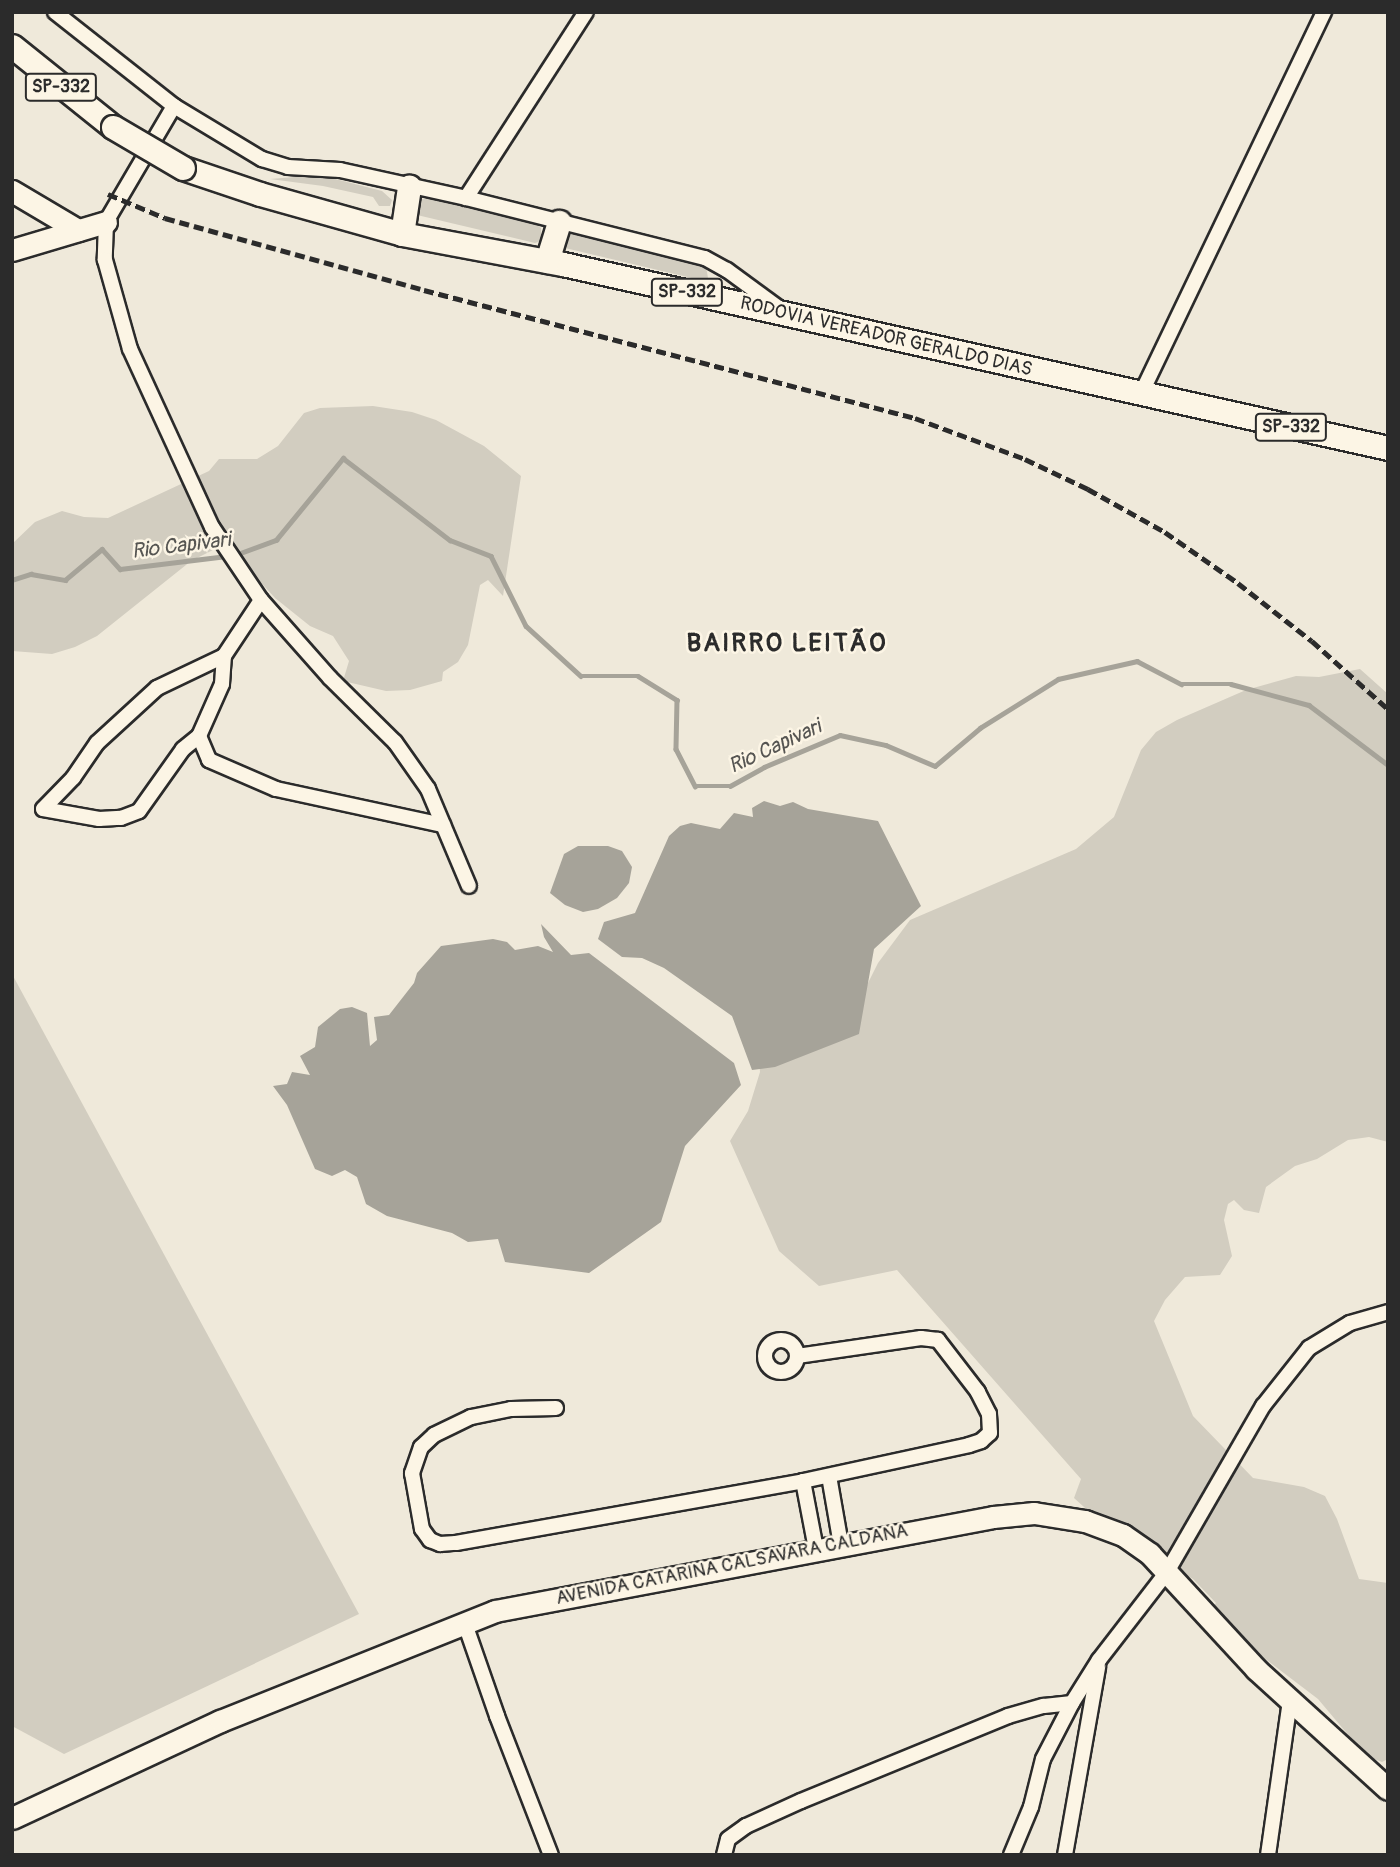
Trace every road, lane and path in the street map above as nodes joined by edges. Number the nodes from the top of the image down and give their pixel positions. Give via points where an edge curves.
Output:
1 (55, 12) edge
2 (586, 12) edge
3 (1324, 12) edge
4 (12, 46) edge
5 (174, 106) junction
6 (409, 187) junction
7 (12, 191) edge
8 (466, 198) junction
9 (108, 218) junction
10 (559, 222) junction
11 (78, 230) junction
12 (402, 234) junction
13 (12, 250) edge
14 (547, 261) junction
15 (789, 316) junction
16 (1141, 394) junction
17 (1388, 448) edge
18 (261, 600) junction
19 (224, 656) junction
20 (199, 736) junction
21 (443, 825) junction
22 (469, 886) dead end
23 (1388, 1312) edge
24 (797, 1356) dead end
25 (556, 1408) dead end
26 (829, 1476) junction
27 (803, 1481) junction
28 (841, 1545) junction
29 (816, 1549) junction
30 (1167, 1572) junction
31 (464, 1621) junction
32 (1099, 1660) junction
33 (1290, 1700) junction
34 (1072, 1703) junction
35 (1388, 1789) edge
36 (12, 1818) edge
37 (551, 1855) edge
38 (724, 1855) edge
39 (1011, 1855) edge
40 (1065, 1855) edge
41 (1268, 1855) edge

1 - 5 street
2 - 8 street
3 - 16 street
4 - 12 main road, RODOVIA VEREADOR GERALDO DIAS / SP-332, bridge via 113,127 183,168
5 - 6 street via 262,159 288,167 340,170
5 - 9 street
6 - 8 street
6 - 12 main road
7 - 11 street
8 - 10 street
9 - 11 street
9 - 18 street via 105,260 130,349 212,527
10 - 14 main road
10 - 15 street via 705,258
11 - 13 street
12 - 14 main road, RODOVIA VEREADOR GERALDO DIAS / SP-332
14 - 15 main road, RODOVIA VEREADOR GERALDO DIAS / SP-332
15 - 16 main road, RODOVIA VEREADOR GERALDO DIAS / SP-332
16 - 17 main road, RODOVIA VEREADOR GERALDO DIAS / SP-332
18 - 19 street
18 - 21 street via 395,742 428,789
19 - 20 street via 222,684
19 - 20 street via 157,688 97,743 73,778 43,809 99,819 139,811 183,749
20 - 21 street via 209,760 276,789
21 - 22 street
23 - 30 street via 1350,1323 1309,1348 1263,1406
24 - 26 street via 938,1340 989,1414 990,1433 981,1441
25 - 27 street via 501,1410 471,1417 433,1435 421,1447 412,1473 422,1529 430,1540 456,1543
26 - 27 street
26 - 28 street
27 - 29 street
28 - 29 street, AVENIDA CATARINA CALSAVARA CALDANA
28 - 30 street, AVENIDA CATARINA CALSAVARA CALDANA via 1034,1513 1085,1521 1123,1535
29 - 31 street, AVENIDA CATARINA CALSAVARA CALDANA via 526,1604
30 - 32 street
30 - 33 street, AVENIDA CATARINA CALSAVARA CALDANA
31 - 36 street, AVENIDA CATARINA CALSAVARA CALDANA via 220,1721
31 - 37 street
32 - 34 street
32 - 40 street
33 - 35 street, AVENIDA CATARINA CALSAVARA CALDANA
33 - 41 street
34 - 38 street via 1008,1716 801,1801 746,1826 728,1839
34 - 39 street via 1043,1759 1031,1807

